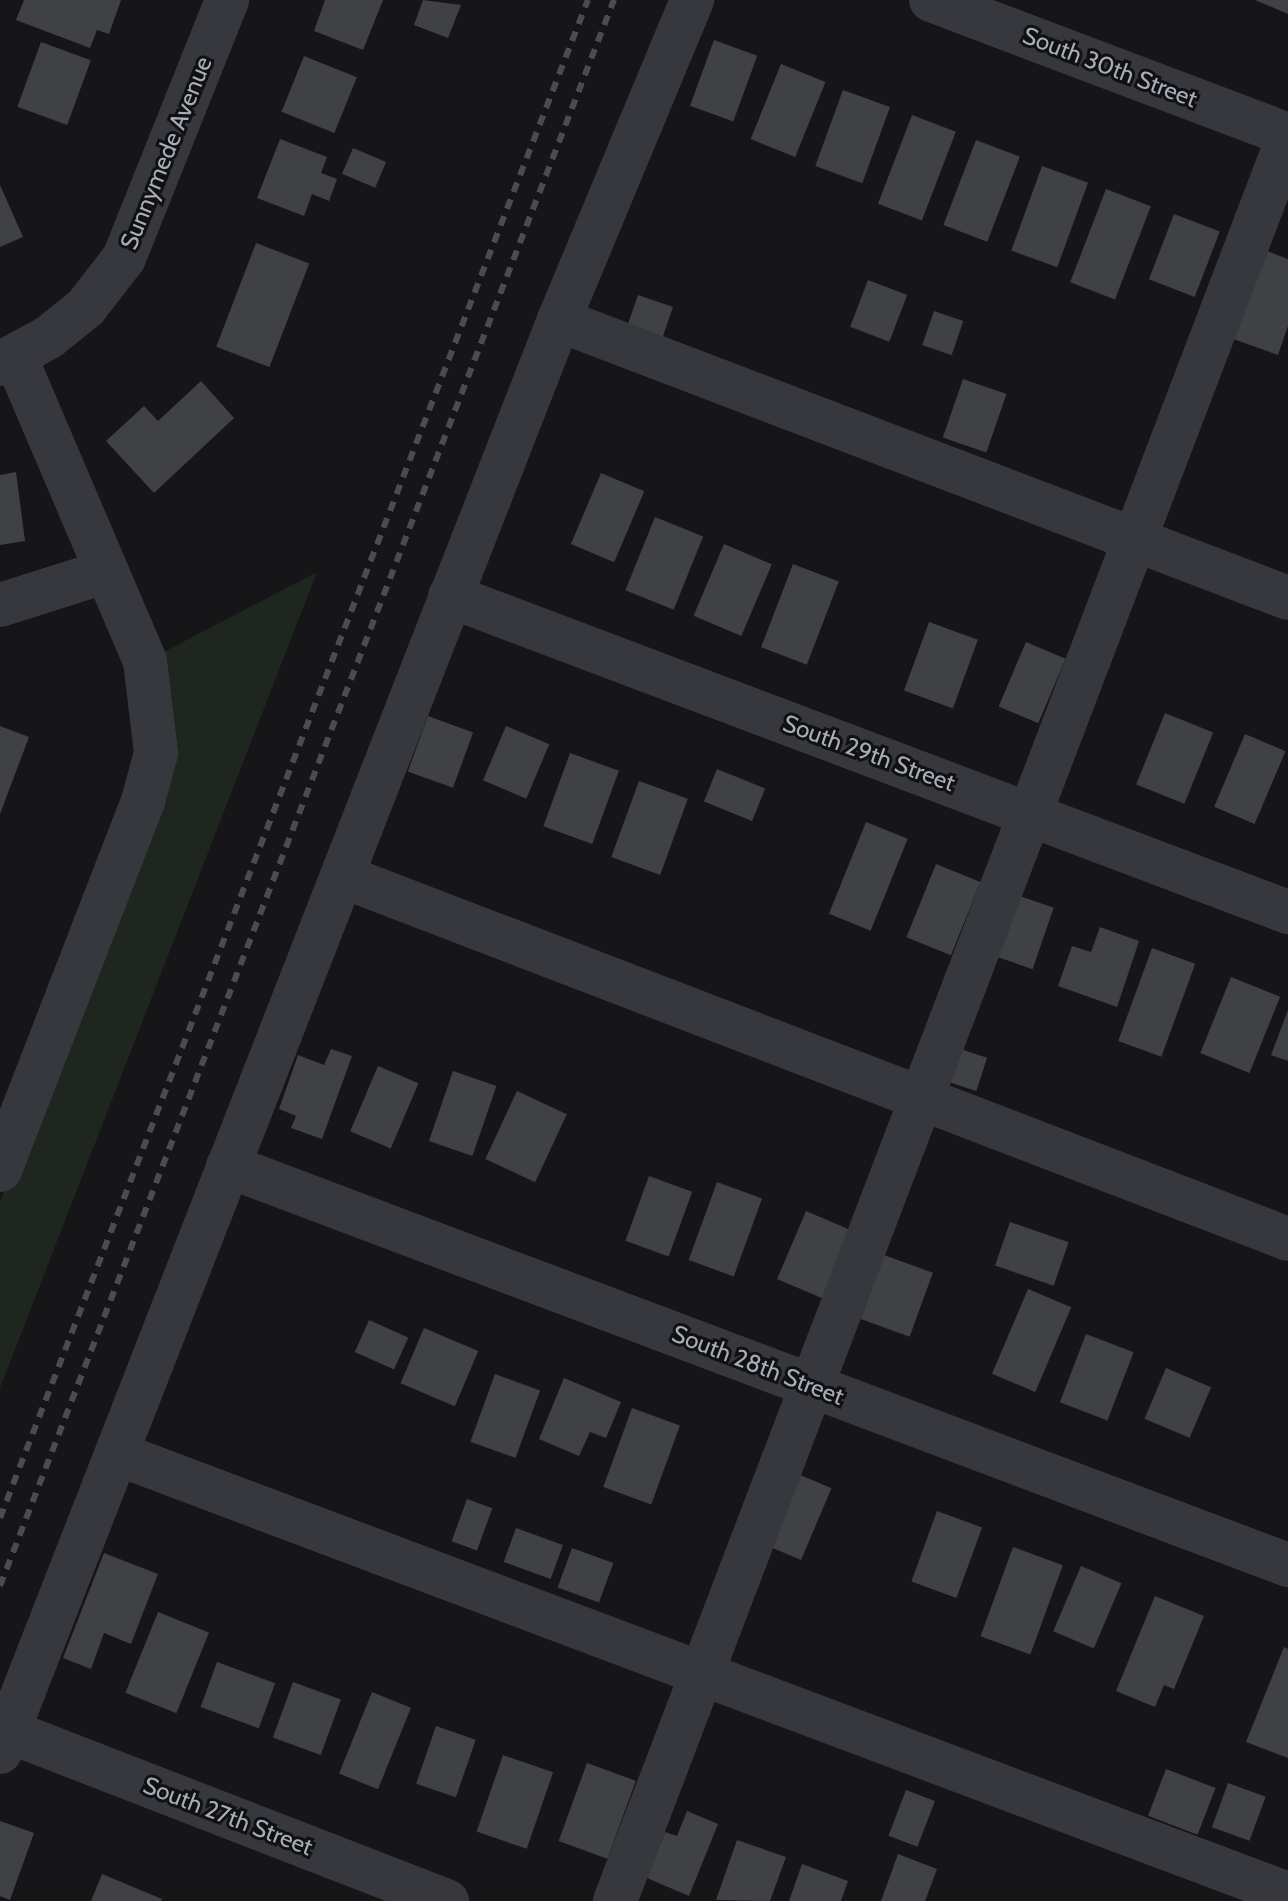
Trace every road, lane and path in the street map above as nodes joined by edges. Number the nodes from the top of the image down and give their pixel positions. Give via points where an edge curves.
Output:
1 (227, 0) edge
2 (692, 0) edge
3 (931, 0) edge
4 (1288, 136) edge
5 (559, 320) junction
6 (7, 360) edge
7 (1134, 542) junction
8 (107, 571) junction
9 (450, 596) junction
10 (1288, 598) edge
11 (0, 605) edge
12 (1031, 813) junction
13 (342, 876) junction
14 (1288, 912) edge
15 (922, 1099) junction
16 (228, 1166) junction
17 (0, 1170) edge
18 (1288, 1239) edge
19 (812, 1384) junction
20 (118, 1454) junction
21 (1288, 1565) edge
22 (702, 1676) junction
23 (4, 1742) edge
24 (1288, 1894) edge
25 (447, 1901) edge
26 (615, 1901) edge

1 - 6 street, Sunnymede Avenue via 124,258 86,307
2 - 5 street
3 - 4 street, South 30th Street
4 - 7 street
5 - 7 street
5 - 9 street
6 - 8 street
7 - 10 street
7 - 12 street
8 - 11 street
8 - 17 street via 145,661 156,753 143,801
9 - 12 street, South 29th Street
9 - 13 street
12 - 14 street, South 29th Street
12 - 15 street
13 - 15 street
13 - 16 street
15 - 18 street
15 - 19 street
16 - 19 street, South 28th Street
16 - 20 street
19 - 21 street, South 28th Street
19 - 22 street
20 - 22 street
20 - 23 street
22 - 24 street
22 - 26 street
23 - 25 street, South 27th Street

